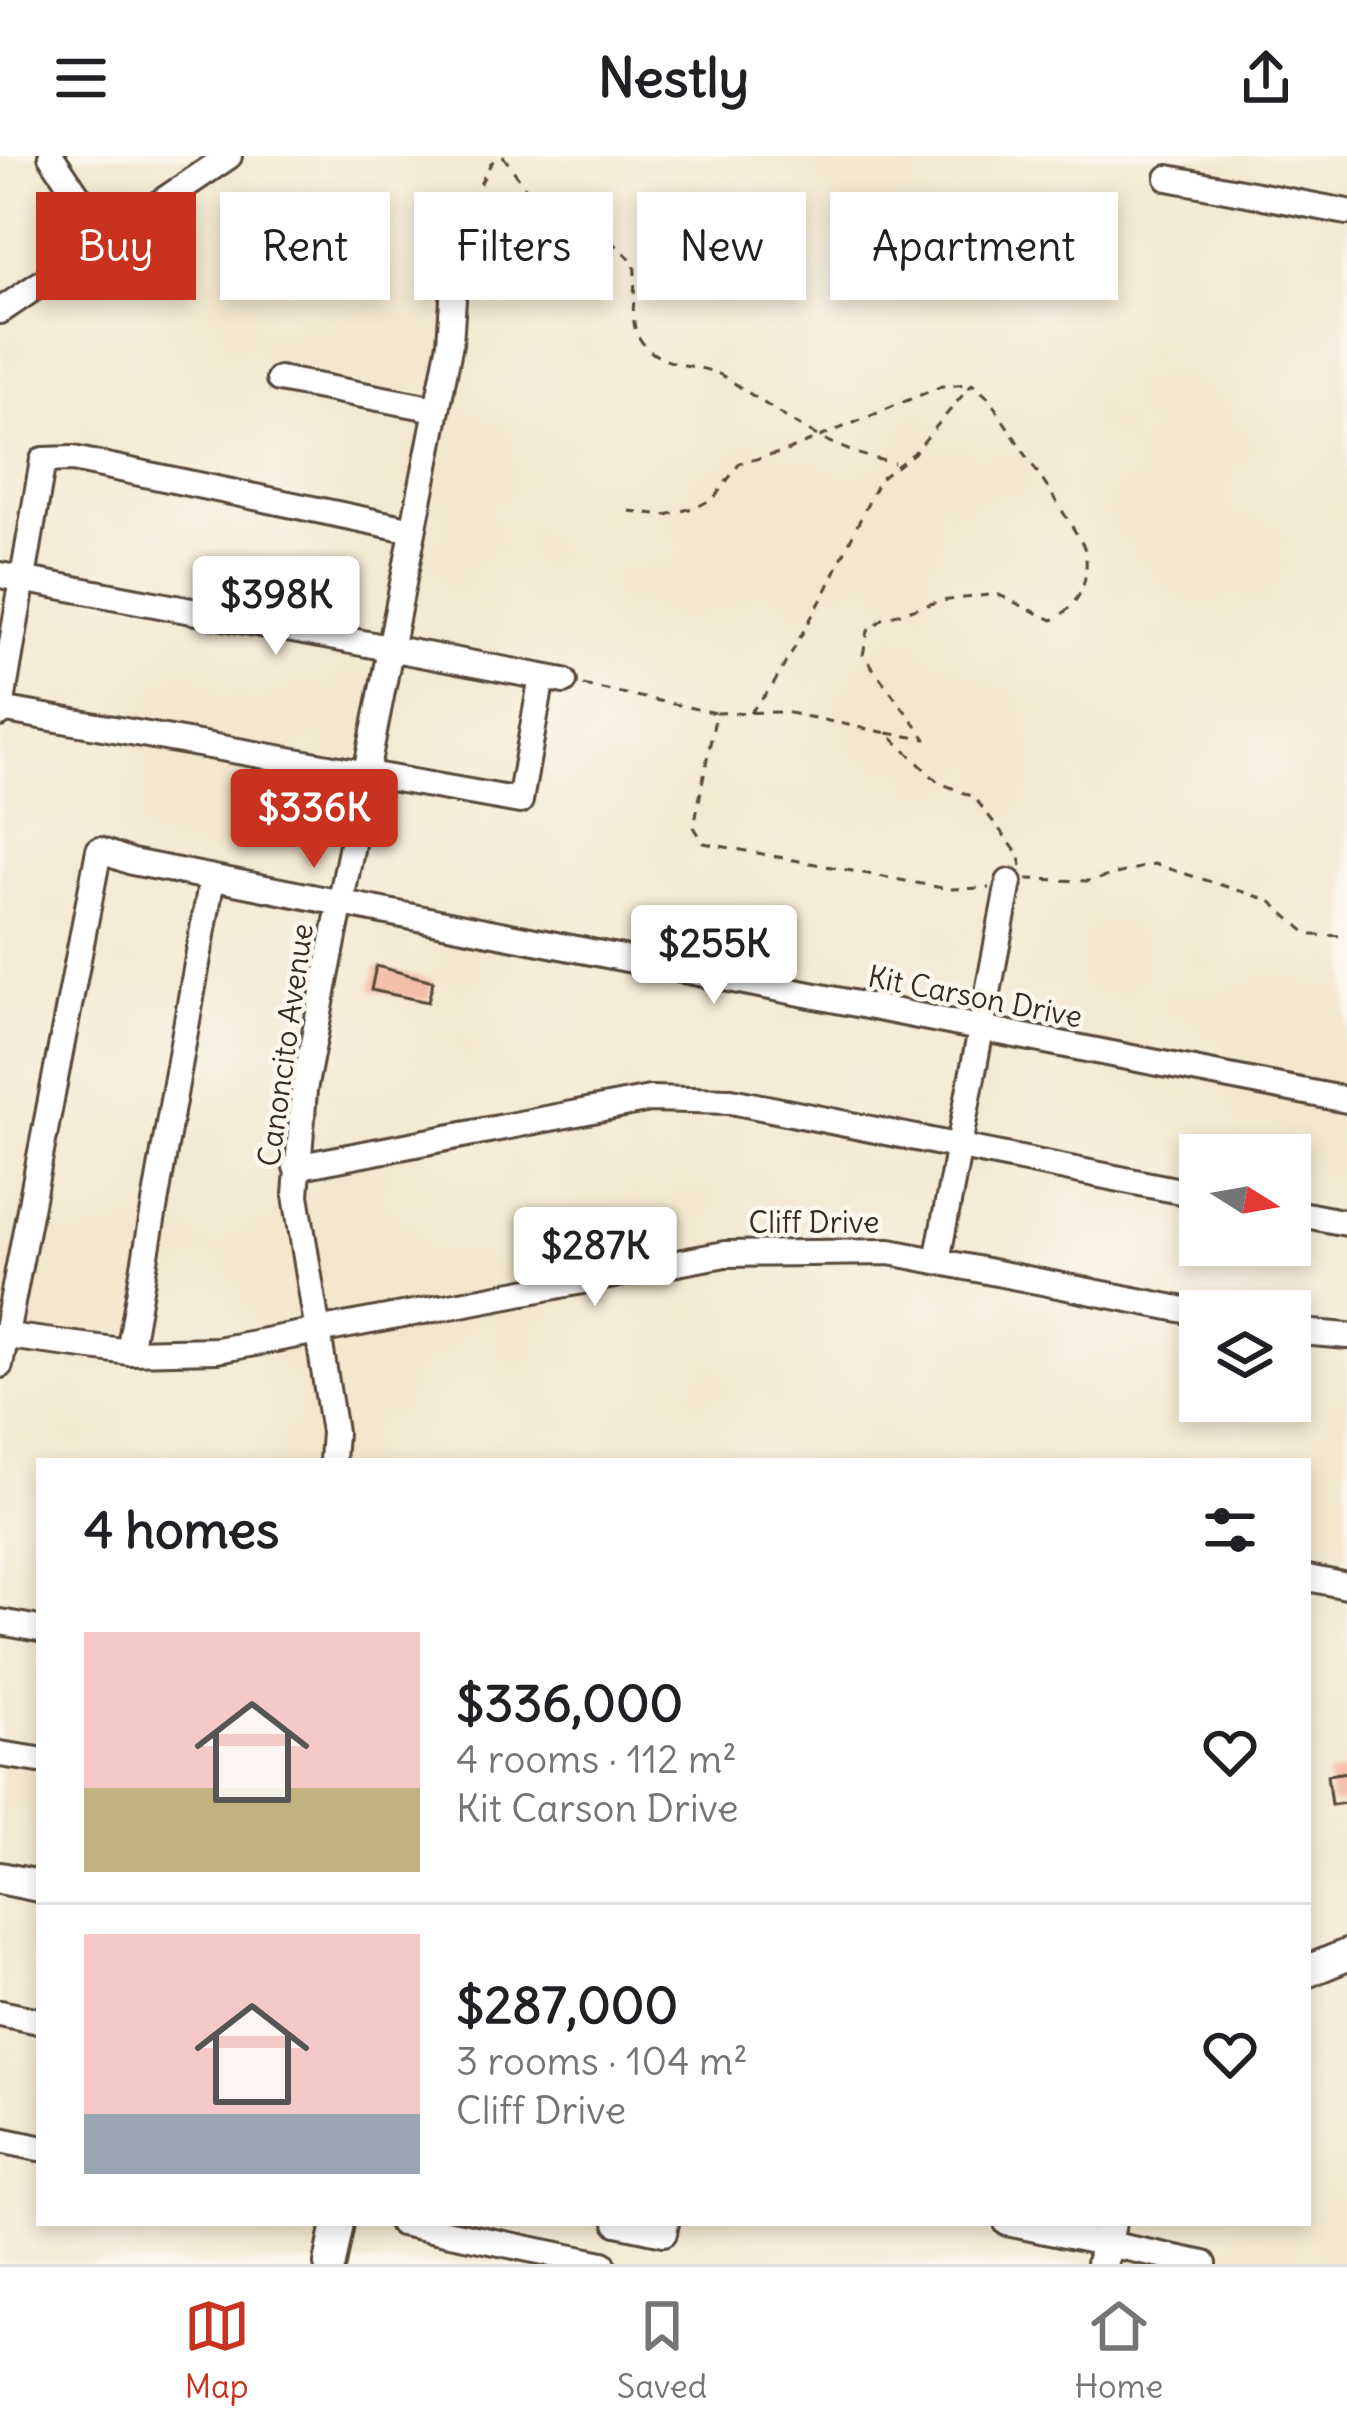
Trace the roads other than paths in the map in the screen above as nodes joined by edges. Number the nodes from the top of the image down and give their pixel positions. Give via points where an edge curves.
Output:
1 (51, 156) edge
2 (229, 156) edge
3 (1168, 178) dead end
4 (75, 192) edge
5 (173, 192) edge
6 (1347, 212) edge
7 (36, 285) edge
8 (453, 300) edge
9 (0, 310) edge
10 (279, 379) dead end
11 (436, 409) junction
12 (413, 530) junction
13 (0, 574) edge
14 (26, 580) junction
15 (390, 650) junction
16 (0, 712) edge
17 (366, 776) junction
18 (212, 878) junction
19 (1016, 881) road end
20 (338, 902) junction
21 (981, 1028) junction
22 (1347, 1100) edge
23 (958, 1148) junction
24 (296, 1167) junction
25 (1179, 1191) edge
26 (1311, 1216) edge
27 (1347, 1223) edge
28 (937, 1261) junction
29 (1179, 1309) edge
30 (316, 1332) junction
31 (1311, 1333) edge
32 (3, 1335) edge
33 (1347, 1336) edge
34 (129, 1352) junction
35 (0, 1365) edge
36 (332, 1458) edge
37 (1311, 1579) edge
38 (1347, 1586) edge
39 (0, 1622) edge
40 (36, 1629) edge
41 (0, 1754) edge
42 (36, 1760) edge
43 (0, 1878) edge
44 (36, 1885) edge
45 (1347, 1954) edge
46 (1311, 1970) edge
47 (0, 2013) edge
48 (36, 2020) edge
49 (0, 2140) edge
50 (36, 2147) edge
51 (337, 2226) edge
52 (416, 2226) edge
53 (631, 2226) edge
54 (665, 2226) edge
55 (1021, 2226) edge
56 (1106, 2244) edge
57 (330, 2264) edge
58 (603, 2264) edge
59 (1204, 2264) edge

1 - 4 street
2 - 5 street
3 - 6 street
7 - 9 street
8 - 11 street, Canoncito Avenue
10 - 11 street
11 - 12 street, Canoncito Avenue
12 - 14 street via 73,459 43,460
12 - 15 street, Canoncito Avenue
13 - 14 street
14 - 15 street
14 - 16 street
15 - 17 street, Canoncito Avenue
15 - 17 street via 553,679 520,801
16 - 17 street
17 - 20 street, Canoncito Avenue
18 - 20 street, Kit Carson Drive
18 - 32 street, Kit Carson Drive via 99,850
18 - 34 street
19 - 21 street
20 - 21 street, Kit Carson Drive
20 - 24 street, Canoncito Avenue
21 - 22 street, Kit Carson Drive
21 - 23 street
23 - 24 street via 730,1102 650,1100
23 - 25 street
23 - 28 street
24 - 30 street, Canoncito Avenue
26 - 27 street
28 - 29 street, Cliff Drive
28 - 30 street, Cliff Drive via 854,1250 725,1254
30 - 34 street, Cliff Drive via 217,1351
30 - 36 street, Canoncito Avenue
31 - 33 street
32 - 34 street, Cliff Drive
32 - 35 street
37 - 38 street
39 - 40 street
41 - 42 street
43 - 44 main road
45 - 46 main road
47 - 48 street
49 - 50 street
51 - 57 main road
52 - 58 street
53 - 54 street via 664,2233
55 - 56 street
56 - 59 street

